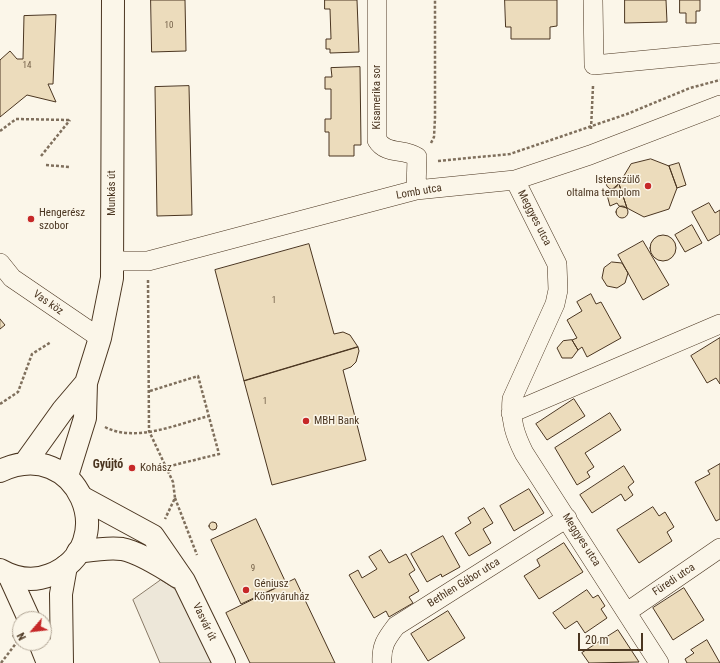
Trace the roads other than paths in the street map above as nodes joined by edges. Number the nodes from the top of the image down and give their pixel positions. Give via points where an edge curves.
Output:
1 (113, 0) edge
2 (376, 0) edge
3 (593, 0) edge
4 (720, 53) edge
5 (720, 105) edge
6 (515, 180) junction
7 (416, 190) junction
8 (112, 261) junction
9 (0, 263) edge
10 (720, 324) edge
11 (100, 338) junction
12 (86, 383) junction
13 (511, 413) junction
14 (25, 463) junction
15 (0, 470) edge
16 (67, 476) junction
17 (83, 498) junction
18 (567, 518) junction
19 (720, 548) edge
20 (72, 559) junction
21 (4, 573) edge
22 (184, 581) junction
23 (25, 611) edge
24 (627, 612) junction
25 (43, 651) edge
26 (48, 663) edge
27 (62, 663) edge
28 (224, 663) edge
29 (382, 663) edge
30 (659, 663) edge

1 - 8 main road, Munkás út
2 - 7 street, Kisamerika sor via 378,140 386,149 411,153 416,157
3 - 4 street via 594,65
5 - 6 street, Lomb utca via 590,155
6 - 7 street, Lomb utca
6 - 13 street, Meggyes utca via 557,264 559,276 555,304 512,399
7 - 8 street, Lomb utca via 148,261
8 - 11 main road, Munkás út via 112,278
9 - 11 street, Vas köz via 12,278
10 - 13 street
11 - 12 main road, Munkás út
12 - 14 main road
12 - 16 main road via 85,418
13 - 18 street, Meggyes utca via 515,433 524,453
14 - 15 main road
14 - 16 main road via 47,466
16 - 17 main road
17 - 20 main road via 87,526 84,540
17 - 22 main road, Vasvár út via 153,536
18 - 24 street, Meggyes utca
18 - 29 street, Bethlen Gábor utca via 396,626 381,650
19 - 24 street, Füredi utca
20 - 21 main road via 56,572 32,579
20 - 22 main road via 101,549 123,550 159,566
20 - 27 main road via 61,594
21 - 23 main road
22 - 28 main road, Vasvár út
24 - 30 street, Meggyes utca
25 - 26 main road

